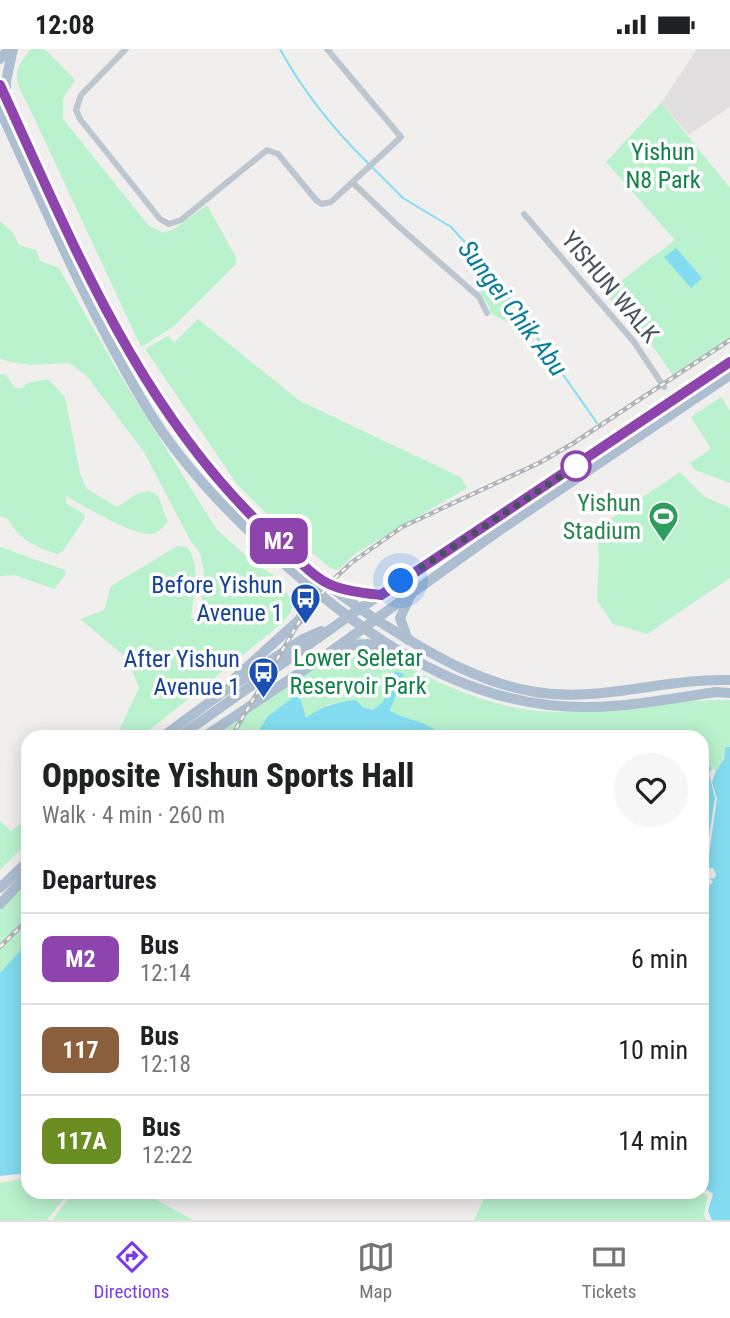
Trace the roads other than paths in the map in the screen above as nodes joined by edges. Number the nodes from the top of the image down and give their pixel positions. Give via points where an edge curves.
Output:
1 (11, 49) edge
2 (127, 49) edge
3 (327, 49) edge
4 (0, 59) edge
5 (0, 85) edge
6 (7, 100) junction
7 (0, 110) edge
8 (3, 120) edge
9 (353, 183) junction
10 (524, 214) dead end
11 (487, 313) dead end
12 (730, 362) edge
13 (730, 375) edge
14 (664, 387) dead end
15 (328, 583) junction
16 (307, 584) junction
17 (412, 591) junction
18 (381, 595) junction
19 (359, 609) junction
20 (347, 617) junction
21 (374, 619) junction
22 (335, 626) junction
23 (362, 628) junction
24 (409, 640) junction
25 (338, 646) junction
26 (396, 650) junction
27 (469, 672) junction
28 (730, 680) edge
29 (472, 686) junction
30 (730, 693) edge
31 (200, 708) junction
32 (171, 730) edge
33 (190, 730) edge
34 (214, 730) edge
35 (21, 868) edge
36 (21, 882) edge
37 (0, 888) edge
38 (0, 904) edge

1 - 4 main road
1 - 6 main road
2 - 9 street via 81,95 76,110 164,223 181,220 267,149 278,154 319,202 331,202
3 - 9 street via 401,137
5 - 6 main road
6 - 15 main road via 119,337 180,432 247,512
7 - 8 main road
8 - 16 main road via 114,349 152,415 213,494
9 - 11 street via 479,296
10 - 14 street, YISHUN WALK via 634,342
12 - 18 main road
13 - 17 main road
15 - 18 main road
15 - 19 main road
16 - 20 main road
16 - 31 main road via 306,608 299,619
17 - 21 main road
17 - 24 main road via 400,618
18 - 19 main road
19 - 20 main road
19 - 21 main road
20 - 22 main road
20 - 23 main road
21 - 23 main road
21 - 24 main road
22 - 31 main road via 303,639
22 - 33 main road
23 - 25 main road
23 - 26 main road
24 - 27 main road
25 - 26 main road via 368,644
25 - 34 main road
26 - 29 main road
27 - 28 main road via 508,687 565,695
27 - 29 main road via 461,676
29 - 30 main road via 518,701 578,708
31 - 32 main road
35 - 37 main road
36 - 38 main road

